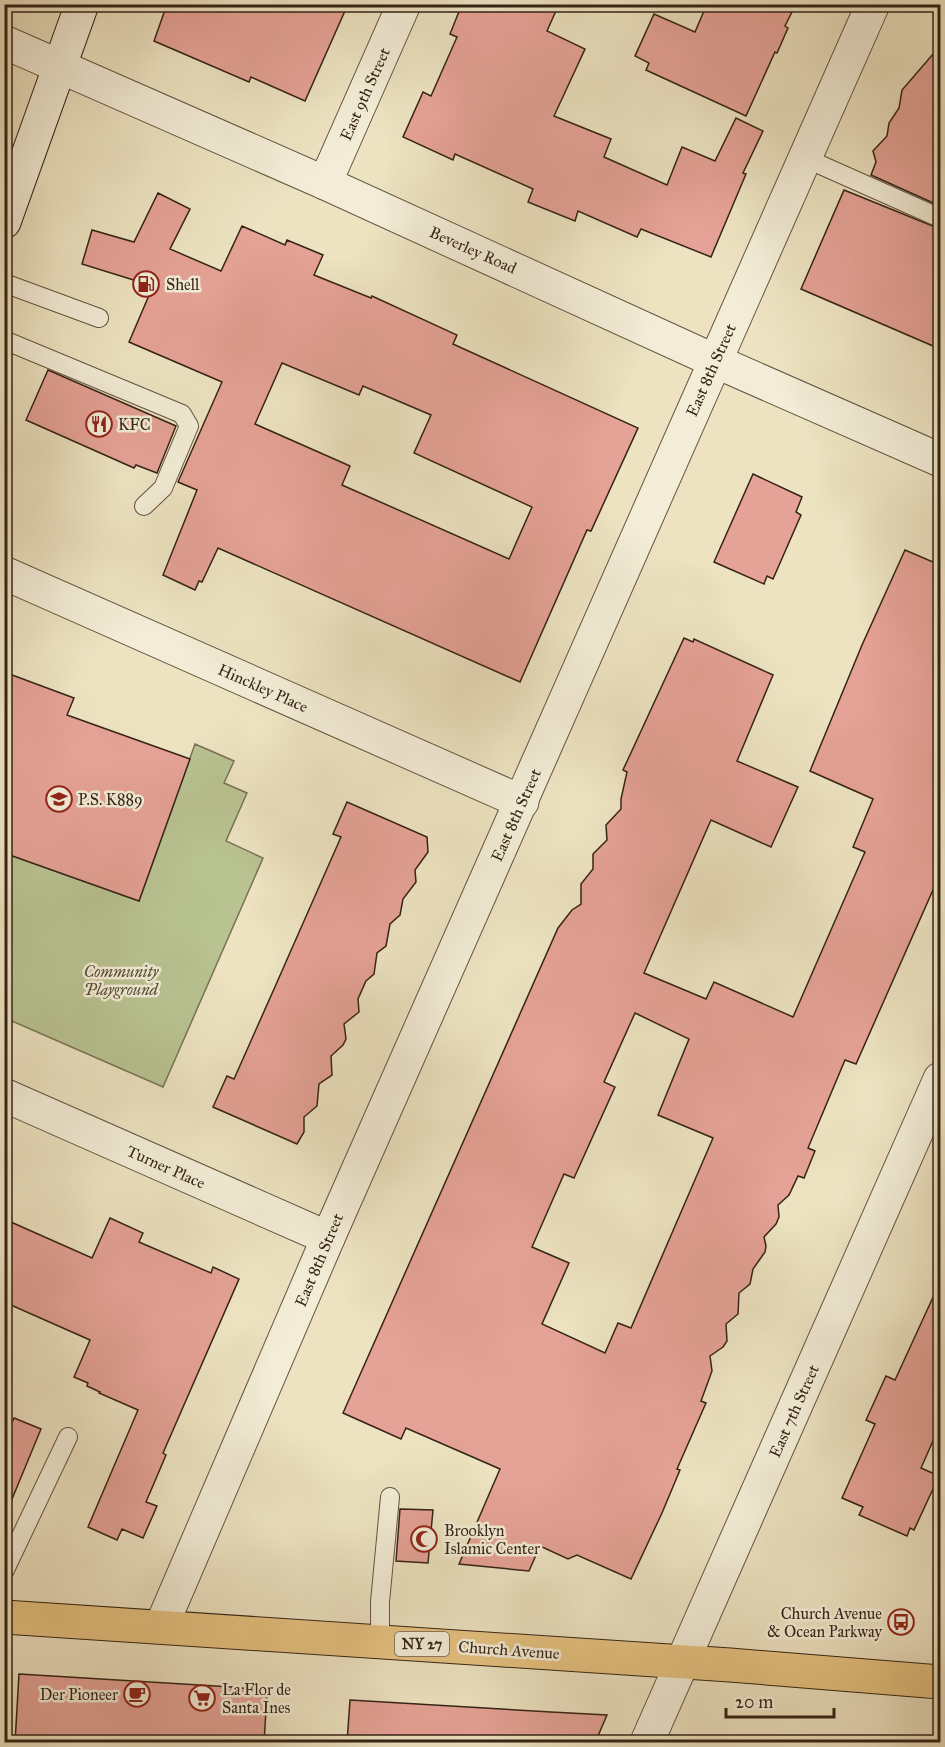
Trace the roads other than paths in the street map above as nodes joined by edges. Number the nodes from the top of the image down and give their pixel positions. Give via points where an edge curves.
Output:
1 (82, 4) edge
2 (404, 4) edge
3 (873, 4) edge
4 (4, 42) edge
5 (60, 67) junction
6 (805, 158) junction
7 (325, 183) junction
8 (940, 218) edge
9 (4, 222) edge
10 (4, 282) edge
11 (99, 318) dead end
12 (4, 340) edge
13 (715, 361) junction
14 (940, 460) edge
15 (144, 506) dead end
16 (4, 573) edge
17 (522, 802) junction
18 (940, 1079) edge
19 (4, 1095) edge
20 (328, 1238) junction
21 (68, 1437) dead end
22 (390, 1497) dead end
23 (4, 1572) edge
24 (4, 1617) edge
25 (161, 1627) junction
26 (380, 1641) junction
27 (683, 1662) junction
28 (940, 1682) edge
29 (647, 1743) edge

1 - 5 street
2 - 7 street, East 9th Street
3 - 6 street, East 8th Street
4 - 5 street, Beverley Road
5 - 7 street, Beverley Road
5 - 9 street
6 - 8 lane
6 - 13 street, East 8th Street
7 - 13 street, Beverley Road
10 - 11 lane
12 - 15 lane via 182,414 189,426 163,488
13 - 14 street, Beverley Road
13 - 17 street, East 8th Street
16 - 17 street, Hinckley Place
17 - 20 street, East 8th Street
18 - 27 street, East 7th Street
19 - 20 street, Turner Place
20 - 25 street, East 8th Street
21 - 23 lane
22 - 26 lane
24 - 25 highway, Church Avenue / NY 27
25 - 26 highway, Church Avenue / NY 27
26 - 27 highway, Church Avenue / NY 27
27 - 28 highway, Church Avenue / NY 27
27 - 29 street, East 7th Street

